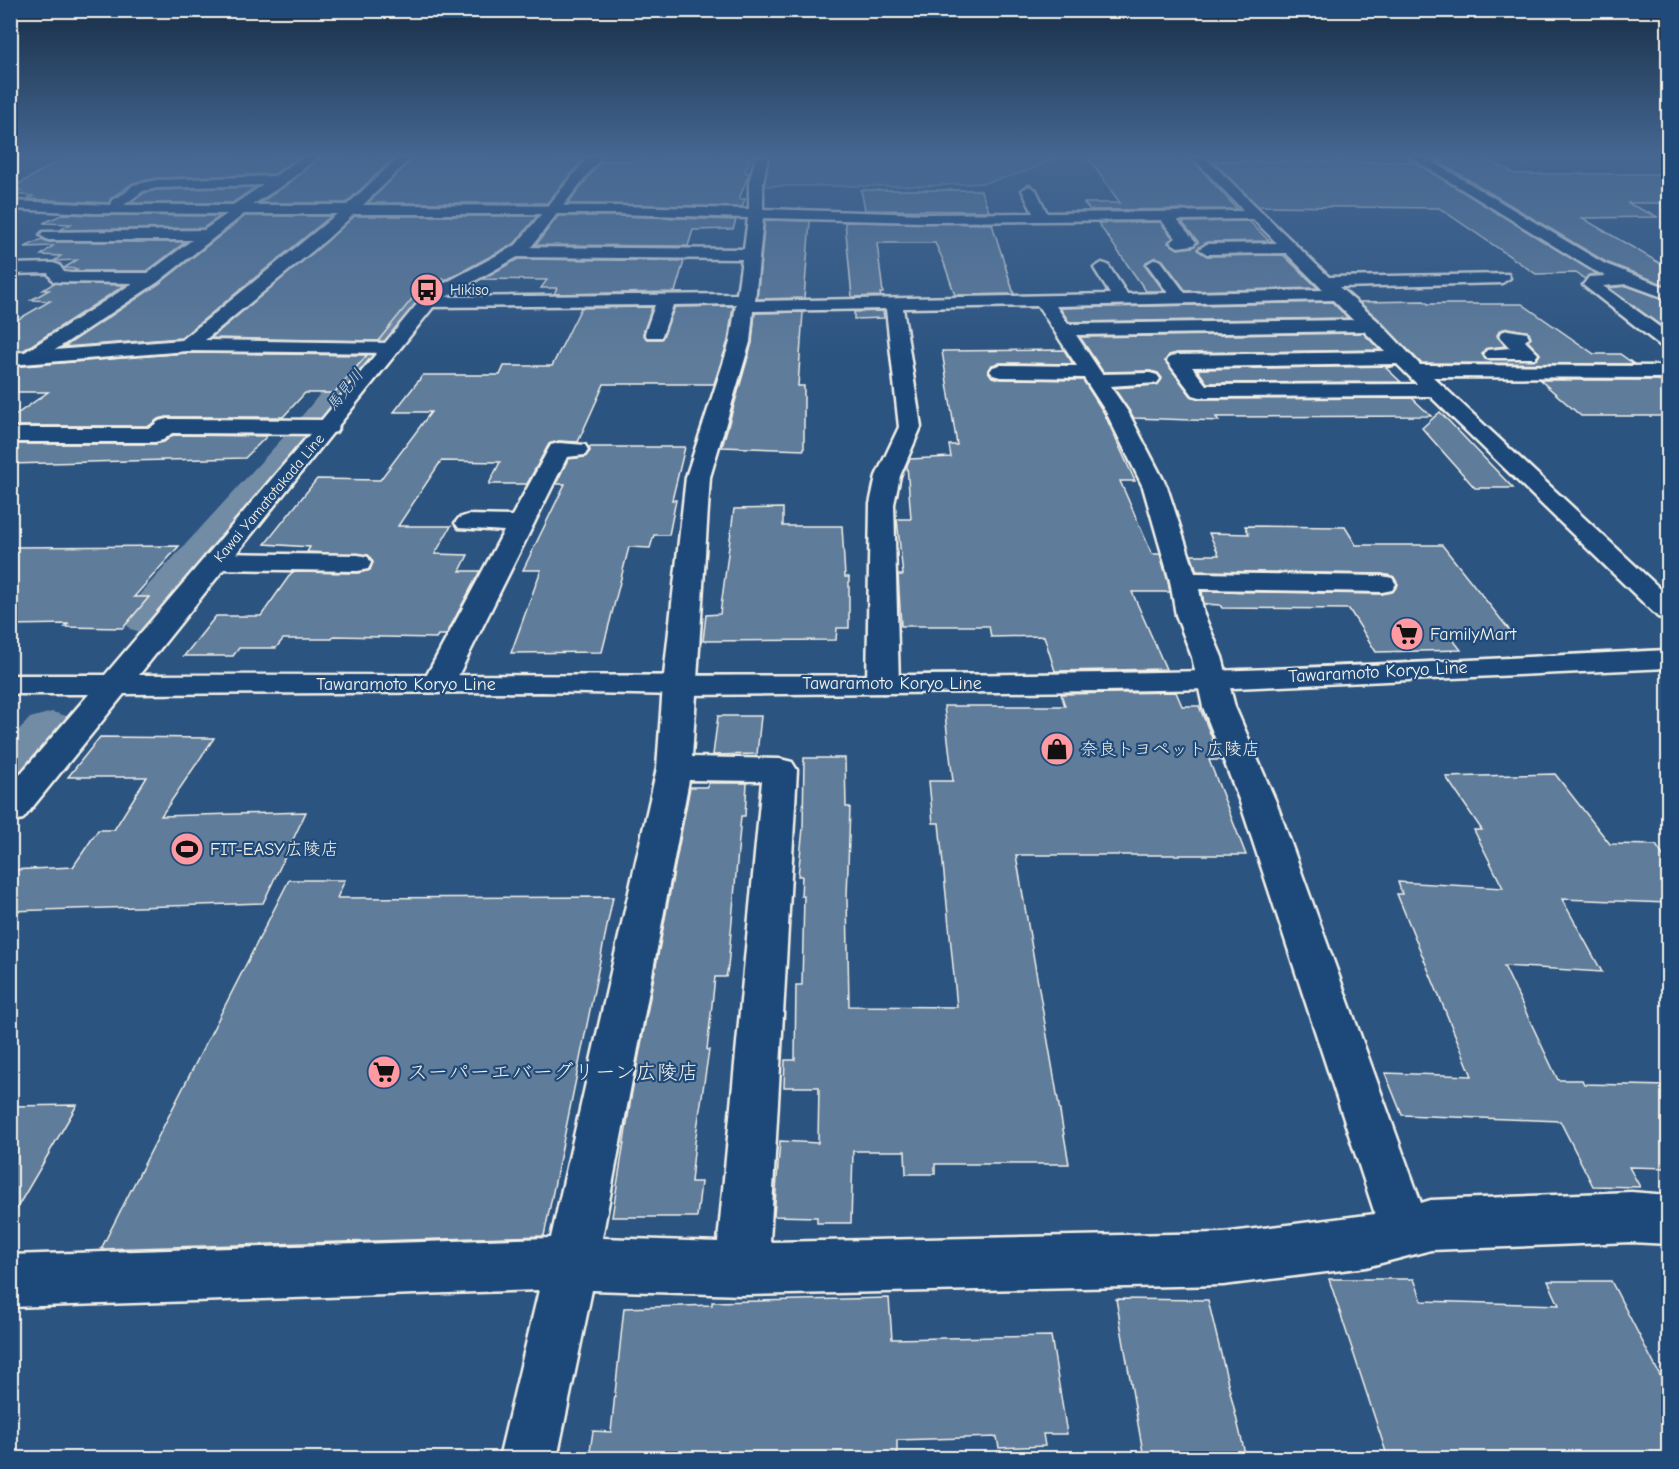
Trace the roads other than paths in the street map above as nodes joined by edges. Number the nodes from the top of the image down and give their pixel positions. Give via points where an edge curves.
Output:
1 (67, 226) edge
2 (221, 226) edge
3 (333, 226) edge
4 (540, 226) edge
5 (756, 226) edge
6 (1173, 226) edge
7 (1267, 226) edge
8 (1530, 226) edge
9 (210, 235) junction
10 (1178, 242) dead end
11 (757, 243) junction
12 (1289, 248) junction
13 (1207, 249) dead end
14 (514, 252) junction
15 (1155, 264) dead end
16 (1102, 268) dead end
17 (10, 269) edge
18 (152, 278) junction
19 (1502, 278) dead end
20 (1300, 279) dead end
21 (987, 280) dead end
22 (1630, 280) junction
23 (1333, 289) junction
24 (1668, 294) edge
25 (1121, 298) junction
26 (1179, 298) junction
27 (1368, 299) dead end
28 (666, 300) junction
29 (1043, 300) junction
30 (428, 302) junction
31 (994, 302) junction
32 (746, 303) junction
33 (894, 304) junction
34 (1371, 325) junction
35 (1063, 330) junction
36 (654, 333) dead end
37 (1520, 337) dead end
38 (1668, 342) edge
39 (187, 345) junction
40 (379, 349) junction
41 (20, 359) edge
42 (1404, 361) junction
43 (10, 370) edge
44 (1000, 371) dead end
45 (1668, 372) edge
46 (1094, 376) junction
47 (1150, 379) dead end
48 (1434, 390) junction
49 (328, 427) junction
50 (10, 435) edge
51 (577, 450) dead end
52 (468, 523) dead end
53 (521, 524) junction
54 (217, 561) junction
55 (358, 563) dead end
56 (1184, 581) junction
57 (1382, 584) dead end
58 (1668, 611) edge
59 (1668, 659) edge
60 (1212, 680) junction
61 (10, 684) edge
62 (438, 684) junction
63 (883, 684) junction
64 (116, 685) junction
65 (678, 685) junction
66 (674, 768) junction
67 (10, 810) edge
68 (1668, 1220) edge
69 (1406, 1232) junction
70 (572, 1263) junction
71 (742, 1269) junction
72 (10, 1281) edge
73 (528, 1458) edge

1 - 9 street via 48,235
2 - 9 street
3 - 39 street
4 - 14 street, Kawai Yamatotakada Line
5 - 11 street
6 - 10 street via 1188,242
7 - 12 street
8 - 22 street via 1599,267
9 - 18 street
11 - 14 street
11 - 32 street
12 - 13 street
12 - 23 street
14 - 30 street, Kawai Yamatotakada Line
15 - 26 street
16 - 25 street
17 - 18 street via 53,268 59,277 71,278
18 - 41 street
19 - 23 street
20 - 23 street
21 - 31 street
22 - 24 street
22 - 38 street via 1595,281 1591,285
23 - 26 street
23 - 27 street
23 - 34 street
25 - 26 street
25 - 29 street
28 - 30 street
28 - 32 street
28 - 36 street
29 - 31 street
29 - 35 street
30 - 40 street, Kawai Yamatotakada Line
31 - 33 street
32 - 33 street
32 - 65 street via 740,342 698,477
33 - 63 street via 910,427 888,476 882,504
34 - 35 street
34 - 42 street
35 - 46 street
37 - 42 street via 1508,336 1528,354
39 - 40 street
39 - 41 street
40 - 49 street, Kawai Yamatotakada Line
41 - 43 street
42 - 45 street
42 - 48 street
42 - 48 street via 1177,361 1200,391
44 - 46 street
46 - 47 street
46 - 56 street via 1155,487
48 - 58 street
49 - 50 street via 166,426 155,435
49 - 54 street, Kawai Yamatotakada Line
51 - 53 street via 559,450
52 - 53 street
53 - 62 street
54 - 55 street
54 - 64 street, Kawai Yamatotakada Line
56 - 57 street
56 - 60 street via 1190,615
59 - 60 street, Tawaramoto Koryo Line
60 - 63 street, Tawaramoto Koryo Line
60 - 69 street
61 - 64 street, Tawaramoto Koryo Line
62 - 64 street, Tawaramoto Koryo Line
62 - 65 street, Tawaramoto Koryo Line
63 - 65 street, Tawaramoto Koryo Line
64 - 67 street, Kawai Yamatotakada Line
65 - 66 street
66 - 70 street
66 - 71 street via 780,770
68 - 69 street via 1631,1217 1431,1225
69 - 71 street via 1366,1242 1223,1259
70 - 71 street
70 - 72 street
70 - 73 street

